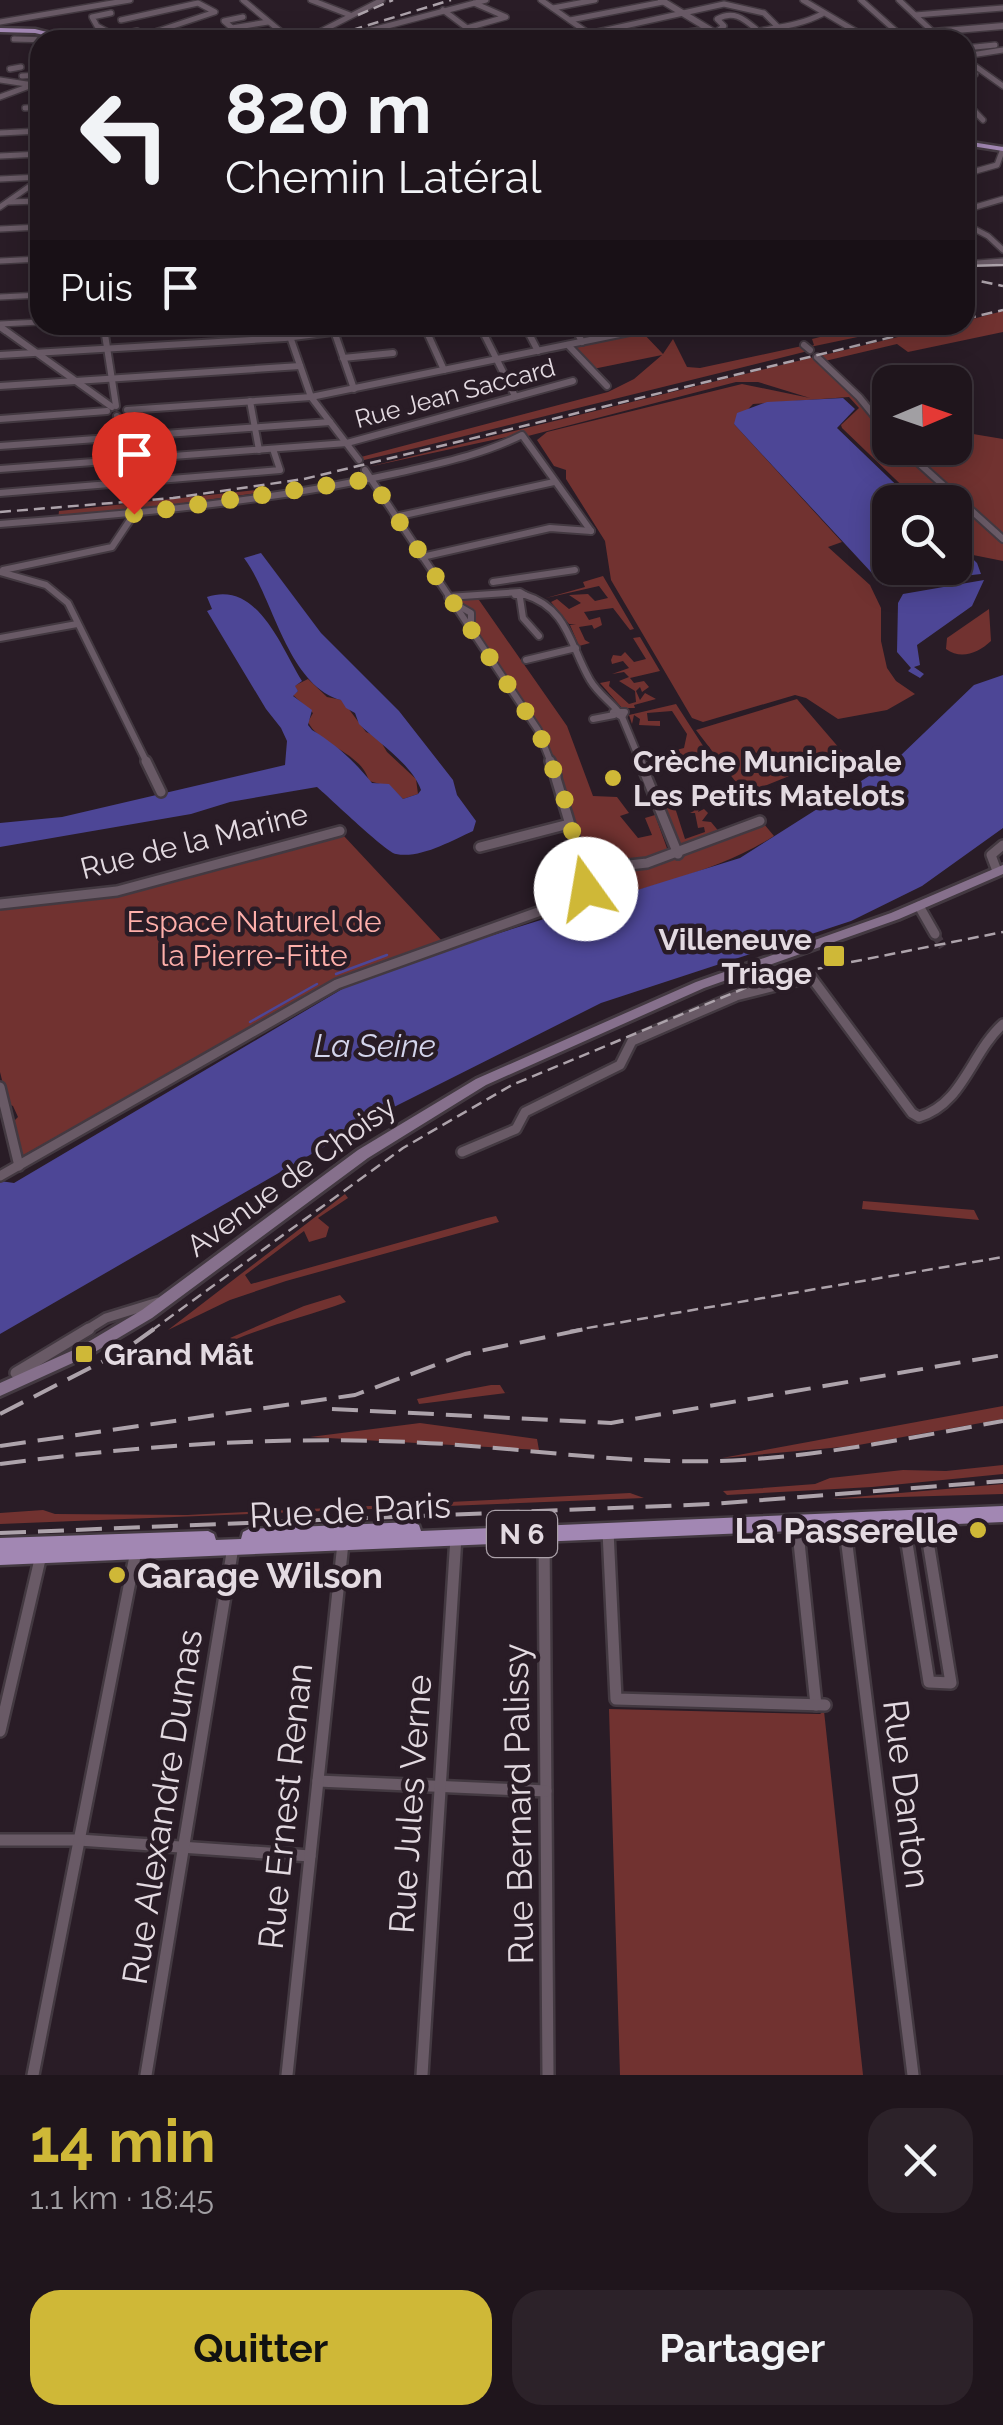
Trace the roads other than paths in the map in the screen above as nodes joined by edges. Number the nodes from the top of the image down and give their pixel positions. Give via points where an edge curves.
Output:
1 (58, 0) edge
2 (130, 0) edge
3 (243, 0) edge
4 (311, 0) edge
5 (382, 0) edge
6 (486, 0) edge
7 (540, 0) edge
8 (594, 0) edge
9 (762, 0) edge
10 (803, 0) edge
11 (861, 0) edge
12 (901, 0) edge
13 (662, 1) edge
14 (474, 3) junction
15 (102, 5) junction
16 (552, 8) junction
17 (1003, 8) edge
18 (749, 9) junction
19 (443, 10) junction
20 (66, 11) junction
21 (111, 13) junction
22 (683, 14) junction
23 (822, 14) junction
24 (350, 15) junction
25 (915, 16) junction
26 (243, 17) dead end
27 (121, 20) junction
28 (570, 20) junction
29 (268, 22) junction
30 (0, 26) edge
31 (782, 28) junction
32 (1001, 28) edge
33 (756, 29) joint
34 (30, 30) edge
35 (104, 30) edge
36 (135, 30) edge
37 (166, 30) edge
38 (278, 30) edge
39 (321, 30) edge
40 (370, 30) edge
41 (584, 30) edge
42 (603, 30) edge
43 (709, 30) edge
44 (714, 30) edge
45 (859, 30) edge
46 (896, 30) edge
47 (927, 30) edge
48 (975, 31) edge
49 (14, 39) dead end
50 (30, 39) edge
51 (1003, 47) edge
52 (975, 54) edge
53 (975, 64) edge
54 (20, 67) dead end
55 (5, 70) edge
56 (22, 76) dead end
57 (30, 78) edge
58 (0, 80) edge
59 (28, 85) joint
60 (1003, 86) edge
61 (0, 97) edge
62 (25, 108) dead end
63 (30, 108) edge
64 (975, 112) edge
65 (983, 120) dead end
66 (30, 132) edge
67 (0, 134) edge
68 (975, 145) edge
69 (1003, 149) edge
70 (30, 154) edge
71 (0, 156) edge
72 (975, 171) edge
73 (30, 178) edge
74 (0, 179) edge
75 (30, 185) edge
76 (1003, 199) edge
77 (30, 202) edge
78 (2, 204) edge
79 (975, 207) edge
80 (30, 226) edge
81 (0, 228) edge
82 (975, 231) edge
83 (1003, 250) edge
84 (30, 260) edge
85 (1003, 260) edge
86 (0, 262) edge
87 (975, 264) edge
88 (988, 264) joint
89 (30, 295) edge
90 (0, 297) edge
91 (30, 323) edge
92 (0, 326) edge
93 (106, 335) edge
94 (299, 335) edge
95 (335, 335) edge
96 (428, 335) edge
97 (484, 335) edge
98 (529, 335) edge
99 (578, 335) edge
100 (607, 335) edge
101 (14, 337) junction
102 (289, 337) junction
103 (0, 338) edge
104 (582, 342) junction
105 (568, 345) junction
106 (108, 348) junction
107 (538, 351) junction
108 (811, 351) dead end
109 (37, 352) junction
110 (393, 353) dead end
111 (0, 355) edge
112 (343, 358) junction
113 (496, 360) junction
114 (300, 366) junction
115 (444, 370) junction
116 (112, 378) junction
117 (76, 381) junction
118 (573, 381) dead end
119 (0, 386) edge
120 (607, 386) dead end
121 (354, 389) junction
122 (515, 396) junction
123 (311, 397) junction
124 (250, 402) junction
125 (112, 408) junction
126 (127, 410) junction
127 (872, 413) edge
128 (118, 416) junction
129 (0, 419) edge
130 (330, 422) junction
131 (255, 428) junction
132 (121, 437) junction
133 (348, 443) junction
134 (0, 446) edge
135 (273, 449) junction
136 (259, 450) junction
137 (124, 460) junction
138 (359, 460) dead end
139 (920, 465) edge
140 (0, 469) edge
141 (365, 470) dead end
142 (262, 472) joint
143 (373, 478) junction
144 (554, 482) junction
145 (127, 483) junction
146 (0, 492) edge
147 (134, 514) junction
148 (395, 517) junction
149 (0, 524) edge
150 (1003, 538) edge
151 (422, 558) junction
152 (575, 570) dead end
153 (0, 572) edge
154 (521, 580) junction
155 (493, 582) dead end
156 (517, 596) junction
157 (450, 599) junction
158 (77, 624) junction
159 (539, 636) dead end
160 (0, 638) edge
161 (576, 648) junction
162 (526, 660) dead end
163 (618, 714) junction
164 (593, 719) dead end
165 (162, 792) dead end
166 (568, 821) junction
167 (760, 821) dead end
168 (340, 831) dead end
169 (1003, 846) edge
170 (480, 847) dead end
171 (678, 854) junction
172 (584, 870) junction
173 (1000, 870) edge
174 (0, 904) edge
175 (919, 906) junction
176 (936, 934) tunnel mouth
177 (1003, 1024) edge
178 (0, 1087) edge
179 (462, 1152) dead end
180 (19, 1166) junction
181 (0, 1176) edge
182 (75, 1349) junction
183 (16, 1373) dead end
184 (0, 1390) edge
185 (1003, 1504) edge
186 (1003, 1514) edge
187 (924, 1516) junction
188 (903, 1518) junction
189 (844, 1520) junction
190 (797, 1523) junction
191 (1003, 1529) edge
192 (608, 1531) junction
193 (544, 1533) junction
194 (456, 1538) junction
195 (343, 1543) junction
196 (0, 1546) edge
197 (233, 1547) junction
198 (37, 1550) junction
199 (136, 1552) junction
200 (0, 1557) edge
201 (0, 1730) edge
202 (318, 1781) junction
203 (442, 1787) junction
204 (546, 1791) junction
205 (0, 1840) edge
206 (79, 1840) junction
207 (184, 1848) junction
208 (310, 1856) junction
209 (33, 2075) edge
210 (146, 2075) edge
211 (287, 2075) edge
212 (422, 2075) edge
213 (548, 2075) edge
214 (913, 2075) edge

1 - 20 street
2 - 15 street
3 - 29 street
4 - 24 street
5 - 24 street
6 - 14 street
7 - 16 street
8 - 16 street
9 - 18 street
10 - 23 street
11 - 46 street
12 - 25 street
13 - 22 street
13 - 28 street
14 - 19 street
14 - 19 street via 506,17 468,28
15 - 20 street
15 - 21 street
16 - 28 street
17 - 25 street
18 - 22 street via 722,4
18 - 31 street
19 - 40 street
20 - 30 street
21 - 27 street
21 - 35 street via 92,17
22 - 42 street
22 - 43 street
23 - 31 street
23 - 45 street
24 - 39 street
25 - 47 street
26 - 29 street via 224,20 231,28
27 - 36 street
27 - 37 street via 200,3 214,11 193,18 198,23
28 - 41 street
29 - 38 street
30 - 34 main road
31 - 33 street
32 - 48 street
33 - 44 street via 726,14 718,18 724,26
49 - 50 street
51 - 52 street
53 - 60 street
54 - 55 street
56 - 57 street
58 - 59 street
59 - 61 street
62 - 63 street
64 - 65 street
66 - 67 street
68 - 69 main road
69 - 72 street via 997,165
70 - 71 street
73 - 74 street
75 - 78 street
76 - 79 street
77 - 78 street
80 - 81 street
82 - 83 street
84 - 86 street
85 - 88 street
87 - 88 street
89 - 90 street
91 - 92 street
92 - 101 street
93 - 106 street
94 - 102 street
95 - 112 street
96 - 115 street
97 - 113 street
98 - 107 street
99 - 104 street
100 - 104 street
101 - 103 street
101 - 109 street
102 - 106 street
102 - 114 street
104 - 105 street
105 - 107 street
105 - 120 street
106 - 109 street
106 - 116 street
107 - 113 street
108 - 127 street
109 - 111 street
109 - 117 street
110 - 112 street
112 - 121 street
113 - 115 street
113 - 122 street
114 - 116 street
114 - 123 street
115 - 121 street
116 - 117 street
116 - 125 street
117 - 119 street
117 - 125 street
118 - 122 street, Rue Jean Saccard
121 - 123 street
122 - 133 street, Rue Jean Saccard
123 - 124 street
123 - 130 street
124 - 126 street
124 - 131 street
125 - 126 street
125 - 128 street
125 - 129 street
126 - 128 street
128 - 132 street
130 - 131 street
130 - 133 street
131 - 132 street
131 - 136 street
132 - 134 street
132 - 137 street
133 - 135 street, Rue Jean Saccard
133 - 138 street
135 - 136 street, Rue Jean Saccard
135 - 142 street via 280,470
136 - 137 street, Rue Jean Saccard
137 - 140 street, Rue Jean Saccard
137 - 145 street
139 - 150 street
141 - 143 street
142 - 145 street
143 - 144 street via 491,450 518,436 526,437
143 - 147 street
143 - 148 street
144 - 148 street
144 - 151 street via 591,532 550,528
145 - 146 street
147 - 149 street
147 - 153 street via 112,547
148 - 151 street
151 - 157 street
152 - 154 street
153 - 158 street via 54,590
154 - 155 street
154 - 156 street
156 - 157 street
156 - 159 street
156 - 161 street via 555,609
157 - 166 street via 538,730
158 - 160 street
158 - 165 street
161 - 162 street
161 - 163 street via 590,681
163 - 164 street
163 - 171 street
166 - 170 street
166 - 172 street
167 - 171 street
168 - 174 street, Rue de la Marine via 117,891
169 - 173 street via 991,855
171 - 172 street
172 - 180 street via 586,889 570,902 337,984
173 - 175 main road, Avenue de Choisy
175 - 176 street
175 - 182 main road, Avenue de Choisy via 709,982 482,1082 362,1154 162,1301
177 - 179 street via 939,1111 919,1117 811,977 736,996 632,1041 620,1065 526,1112 516,1129
178 - 180 street
180 - 181 street
182 - 183 street
182 - 184 main road, Avenue de Choisy
185 - 198 main road, Rue de Paris / N 6
186 - 187 main road, Rue de Paris / N 6
186 - 191 street
187 - 188 main road, Rue de Paris / N 6
187 - 188 street via 951,1683 929,1682
188 - 189 main road, Rue de Paris / N 6
189 - 190 main road, Rue de Paris / N 6
189 - 214 street, Rue Danton
190 - 192 main road, Rue de Paris / N 6
190 - 192 street via 820,1705 616,1698
192 - 193 main road, Rue de Paris / N 6
193 - 194 main road, Rue de Paris / N 6
193 - 204 street, Rue Bernard Palissy
194 - 195 main road, Rue de Paris / N 6
194 - 203 street, Rue Jules Verne
195 - 197 main road, Rue de Paris / N 6
195 - 202 street, Rue Ernest Renan
196 - 198 main road, Rue de Paris / N 6
197 - 199 main road, Rue de Paris / N 6
197 - 207 street, Rue Alexandre Dumas
198 - 199 main road, Rue de Paris / N 6
198 - 200 main road, Rue de Paris / N 6
198 - 201 street
199 - 206 street
202 - 203 street
202 - 208 street, Rue Ernest Renan
203 - 204 street
203 - 212 street, Rue Jules Verne
204 - 213 street, Rue Bernard Palissy
205 - 206 street
206 - 207 street
206 - 209 street
207 - 208 street
207 - 210 street, Rue Alexandre Dumas
208 - 211 street, Rue Ernest Renan

